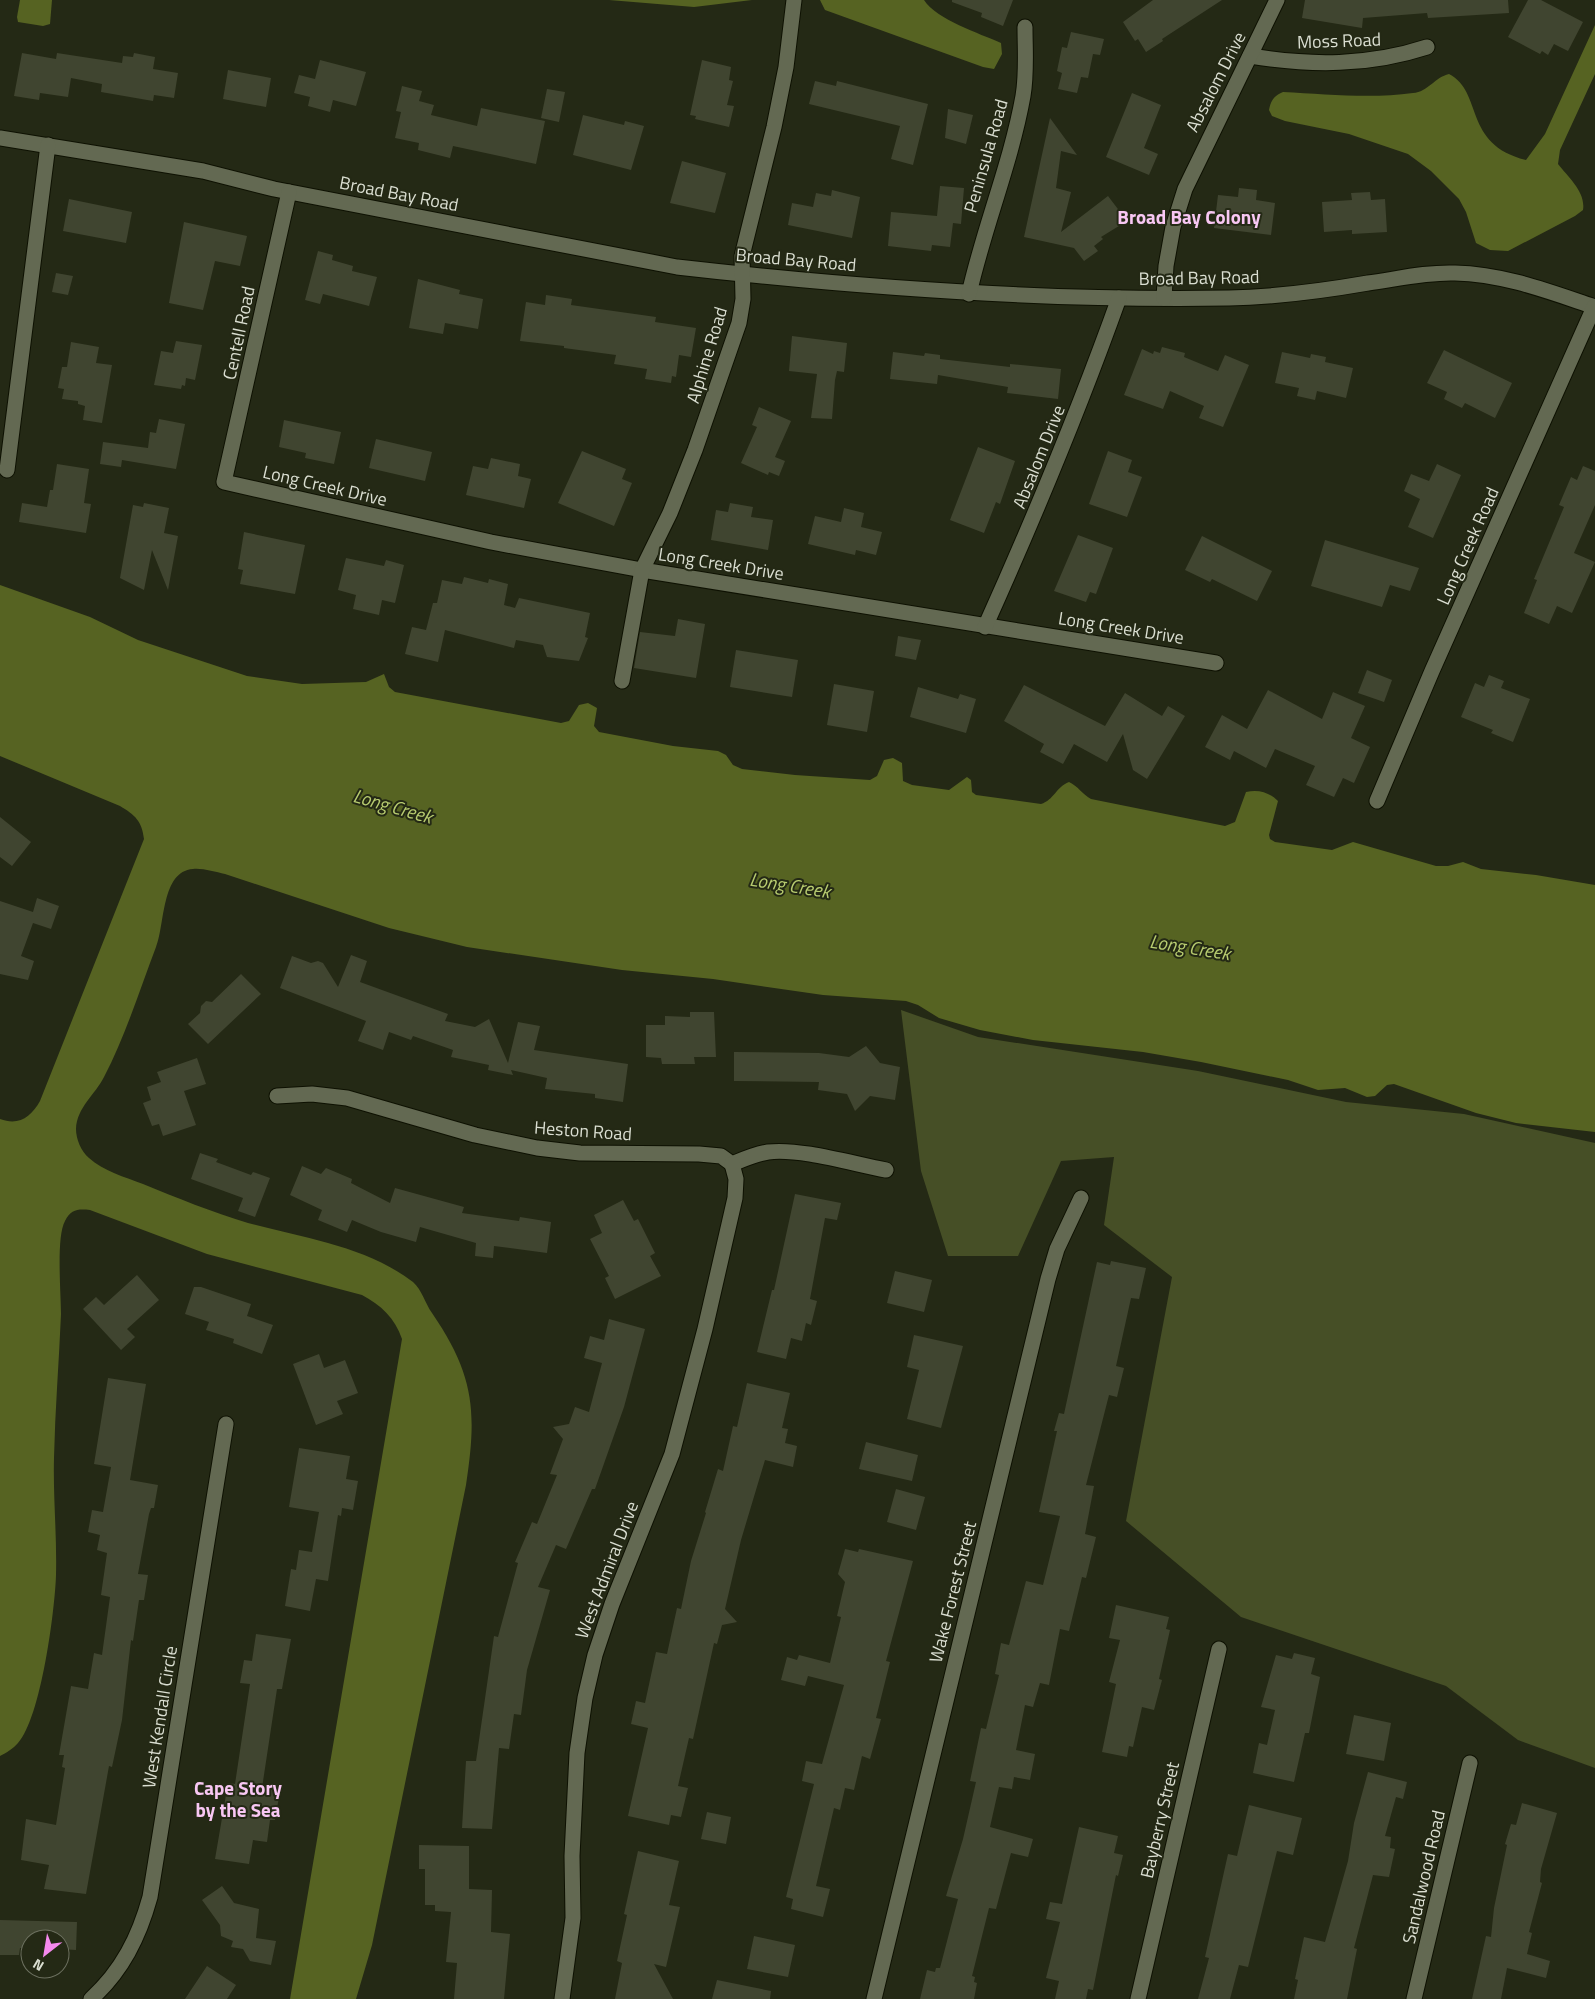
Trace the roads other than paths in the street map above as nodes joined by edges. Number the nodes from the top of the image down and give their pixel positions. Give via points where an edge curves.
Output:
1 (794, 0) edge
2 (1277, 0) edge
3 (1025, 27) dead end
4 (1427, 47) dead end
5 (1250, 56) junction
6 (0, 138) edge
7 (48, 145) junction
8 (289, 192) junction
9 (742, 274) junction
10 (969, 294) junction
11 (1119, 298) junction
12 (1164, 298) junction
13 (1595, 307) edge
14 (7, 470) dead end
15 (224, 482) joint
16 (642, 570) junction
17 (986, 627) junction
18 (1216, 663) dead end
19 (622, 681) dead end
20 (1377, 801) dead end
21 (277, 1096) dead end
22 (732, 1164) junction
23 (886, 1170) dead end
24 (1081, 1198) dead end
25 (226, 1424) dead end
26 (1219, 1649) dead end
27 (1470, 1763) dead end
28 (91, 1999) edge
29 (562, 1999) edge
30 (874, 1999) edge
31 (1138, 1999) edge
32 (1414, 1999) edge

1 - 9 street, Alphine Road via 786,67 742,256
2 - 5 street, Absalom Drive
3 - 10 street, Peninsula Road via 1026,64 1016,130 979,248
4 - 5 street, Moss Road via 1398,57 1319,64
5 - 12 street, Absalom Drive via 1185,189 1173,227
6 - 7 street, Broad Bay Road
7 - 8 street, Broad Bay Road via 203,171
7 - 14 street
8 - 9 street, Broad Bay Road via 677,267
8 - 15 street, Centell Road
9 - 10 street, Broad Bay Road
9 - 16 street, Alphine Road via 743,299 696,450
10 - 11 street, Broad Bay Road
11 - 12 street, Broad Bay Road
11 - 17 street, Absalom Drive via 1080,407
12 - 13 street, Broad Bay Road via 1301,294 1420,274 1456,273 1520,283
13 - 20 street, Long Creek Road
15 - 16 street, Long Creek Drive via 490,542
16 - 17 street, Long Creek Drive
16 - 19 street, Alphine Road
17 - 18 street, Long Creek Drive
21 - 22 street, Heston Road via 312,1094 347,1098 474,1135 537,1148 580,1153 699,1154 721,1156
22 - 23 street via 768,1152 790,1152
22 - 29 street, West Admiral Drive via 736,1180 735,1198 672,1454 612,1604 585,1698 577,1753 572,1856 573,1918
24 - 30 street, Wake Forest Street via 1057,1250 1048,1279
25 - 28 street, West Kendall Circle via 150,1897 142,1926 126,1958 104,1988
26 - 31 street, Bayberry Street
27 - 32 street, Sandalwood Road

